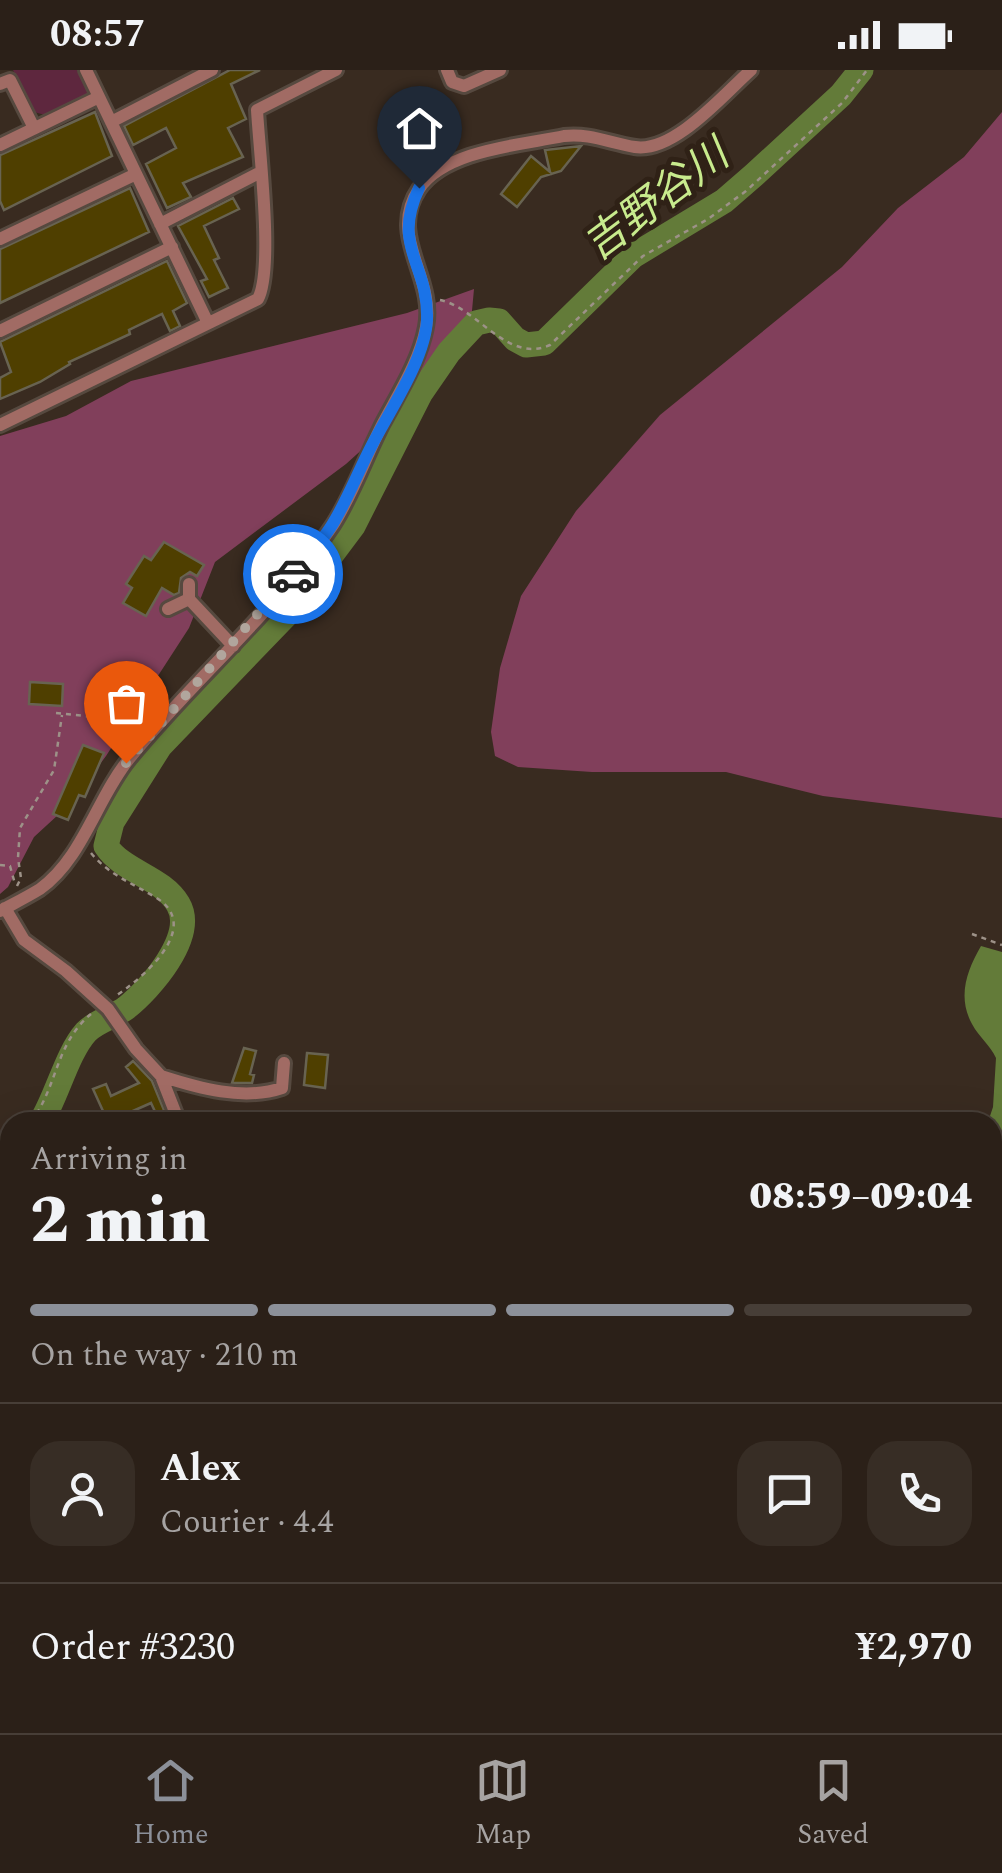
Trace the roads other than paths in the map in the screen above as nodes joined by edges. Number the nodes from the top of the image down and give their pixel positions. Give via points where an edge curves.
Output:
1 (86, 70) edge
2 (212, 70) edge
3 (336, 70) edge
4 (447, 70) edge
5 (500, 70) edge
6 (751, 70) edge
7 (0, 84) edge
8 (99, 97) junction
9 (111, 122) junction
10 (34, 128) junction
11 (0, 145) edge
12 (260, 172) junction
13 (136, 174) junction
14 (160, 224) junction
15 (0, 238) edge
16 (172, 247) junction
17 (208, 323) junction
18 (0, 331) edge
19 (0, 425) edge
20 (168, 609) dead end
21 (233, 646) junction
22 (3, 909) edge
23 (284, 1063) dead end
24 (162, 1076) junction
25 (175, 1112) edge

1 - 8 street
2 - 9 street
3 - 12 street via 257,110
4 - 5 street via 452,82 464,86
6 - 21 street via 657,146 564,136 451,161 419,188 406,231 427,300 414,363 334,523
7 - 10 street via 10,80
8 - 9 street
8 - 10 street
9 - 13 street
10 - 11 street
12 - 14 street
12 - 17 street via 262,290 258,299
13 - 14 street
13 - 15 street
14 - 16 street
16 - 17 street
16 - 18 street
17 - 19 street
20 - 21 street via 189,592
21 - 22 street via 126,763 81,840 42,887
22 - 24 street via 24,940 109,1011
23 - 24 street via 282,1088 268,1093 199,1088
24 - 25 street

